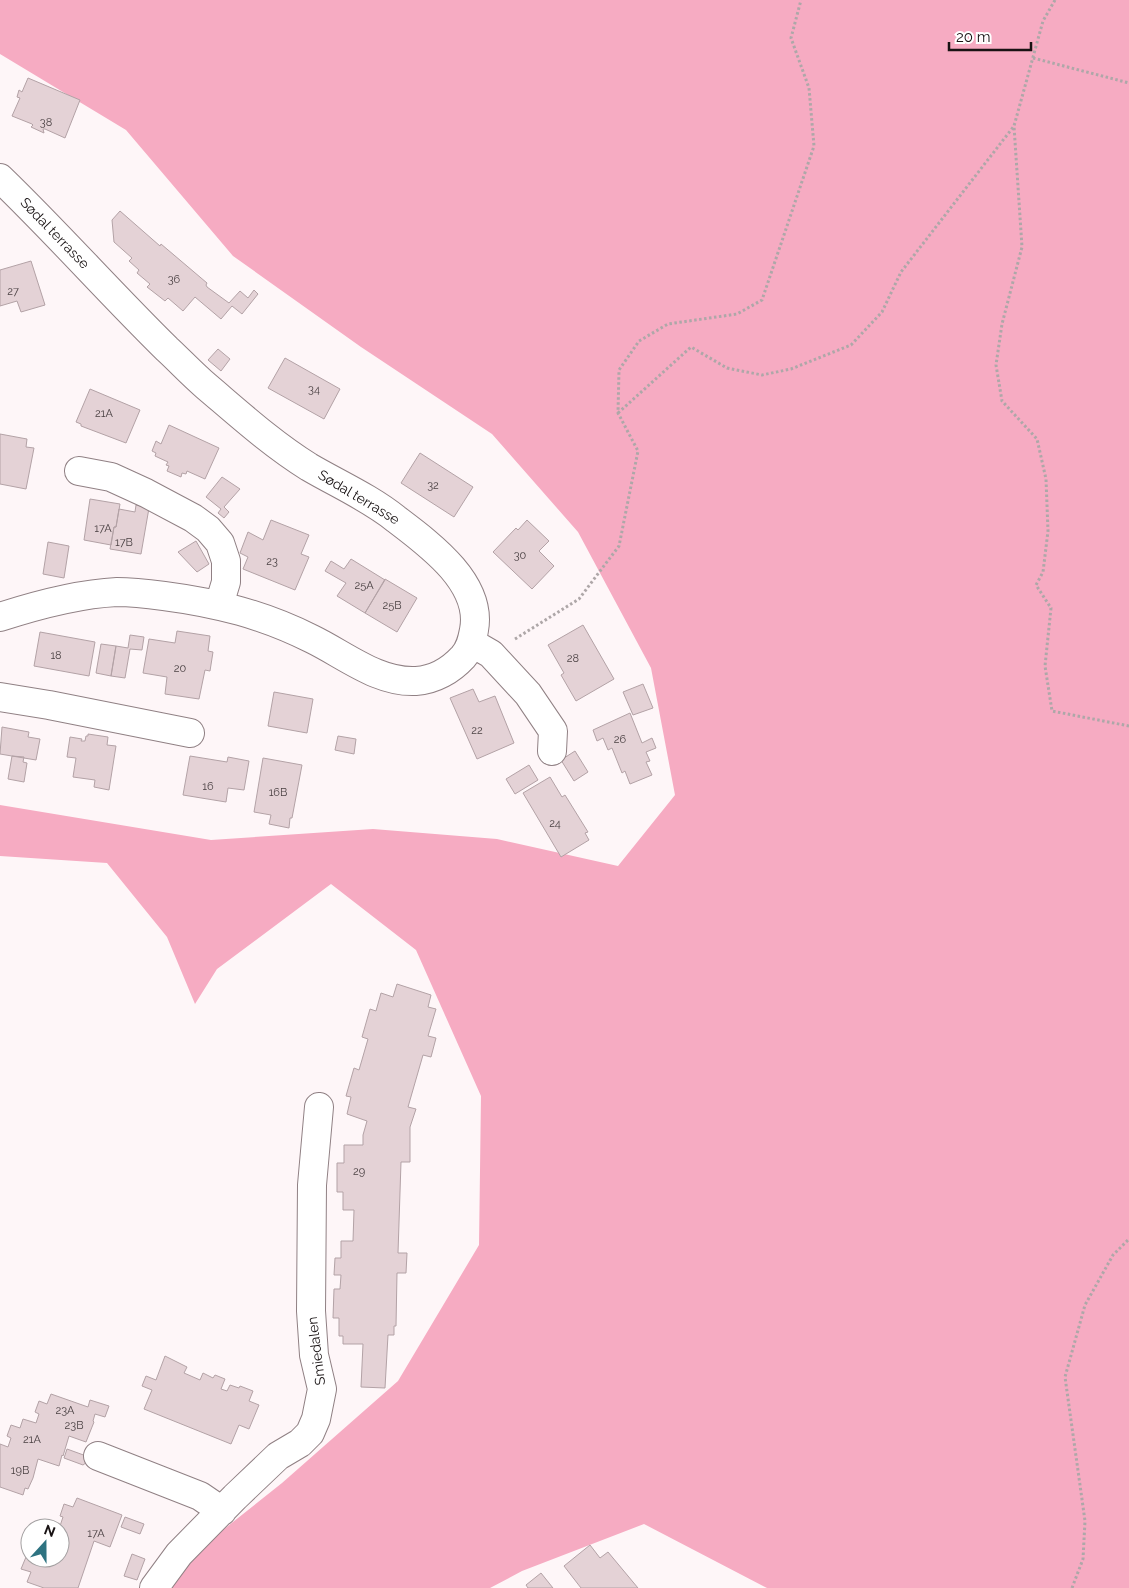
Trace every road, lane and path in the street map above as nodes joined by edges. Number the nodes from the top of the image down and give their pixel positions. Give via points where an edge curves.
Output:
1 (801, 0) edge
2 (1055, 0) edge
3 (1033, 58) junction
4 (1129, 82) edge
5 (1014, 126) junction
6 (0, 178) edge
7 (618, 413) junction
8 (79, 470) dead end
9 (219, 605) junction
10 (0, 617) edge
11 (481, 648) junction
12 (0, 697) edge
13 (1129, 726) edge
14 (190, 733) dead end
15 (552, 751) dead end
16 (319, 1107) dead end
17 (1129, 1239) edge
18 (98, 1456) dead end
19 (222, 1510) junction
20 (154, 1588) edge
21 (1072, 1588) edge

1 - 7 path via 791,38 809,88 814,146 762,300 737,314 668,324 639,341 620,370
2 - 3 path via 1043,21
3 - 4 path
3 - 5 path
5 - 7 path via 901,272 882,312 851,345 791,369 762,375 727,368 691,347
5 - 13 path via 1022,247 1002,324 996,364 1002,401 1037,439 1046,479 1048,531 1043,572 1036,585 1051,608 1045,666 1052,711
6 - 11 street, Sødal terrasse via 203,383 300,461 389,513 427,542 462,579 473,602
7 - 11 path via 638,451 619,546 579,599
8 - 9 street via 129,484 208,528 220,543 226,561 226,582
9 - 10 street via 117,592 84,596
9 - 11 street via 276,622 381,675 402,680 422,680 445,672
11 - 15 street via 528,694 553,732
12 - 14 street
16 - 19 street, Smiedalen via 312,1185 312,1320 314,1355 322,1389 316,1419 310,1433 300,1443 278,1456
17 - 21 path via 1113,1256 1085,1305 1065,1377 1085,1521 1083,1559
18 - 19 street via 200,1496
19 - 20 street, Smiedalen via 179,1554

